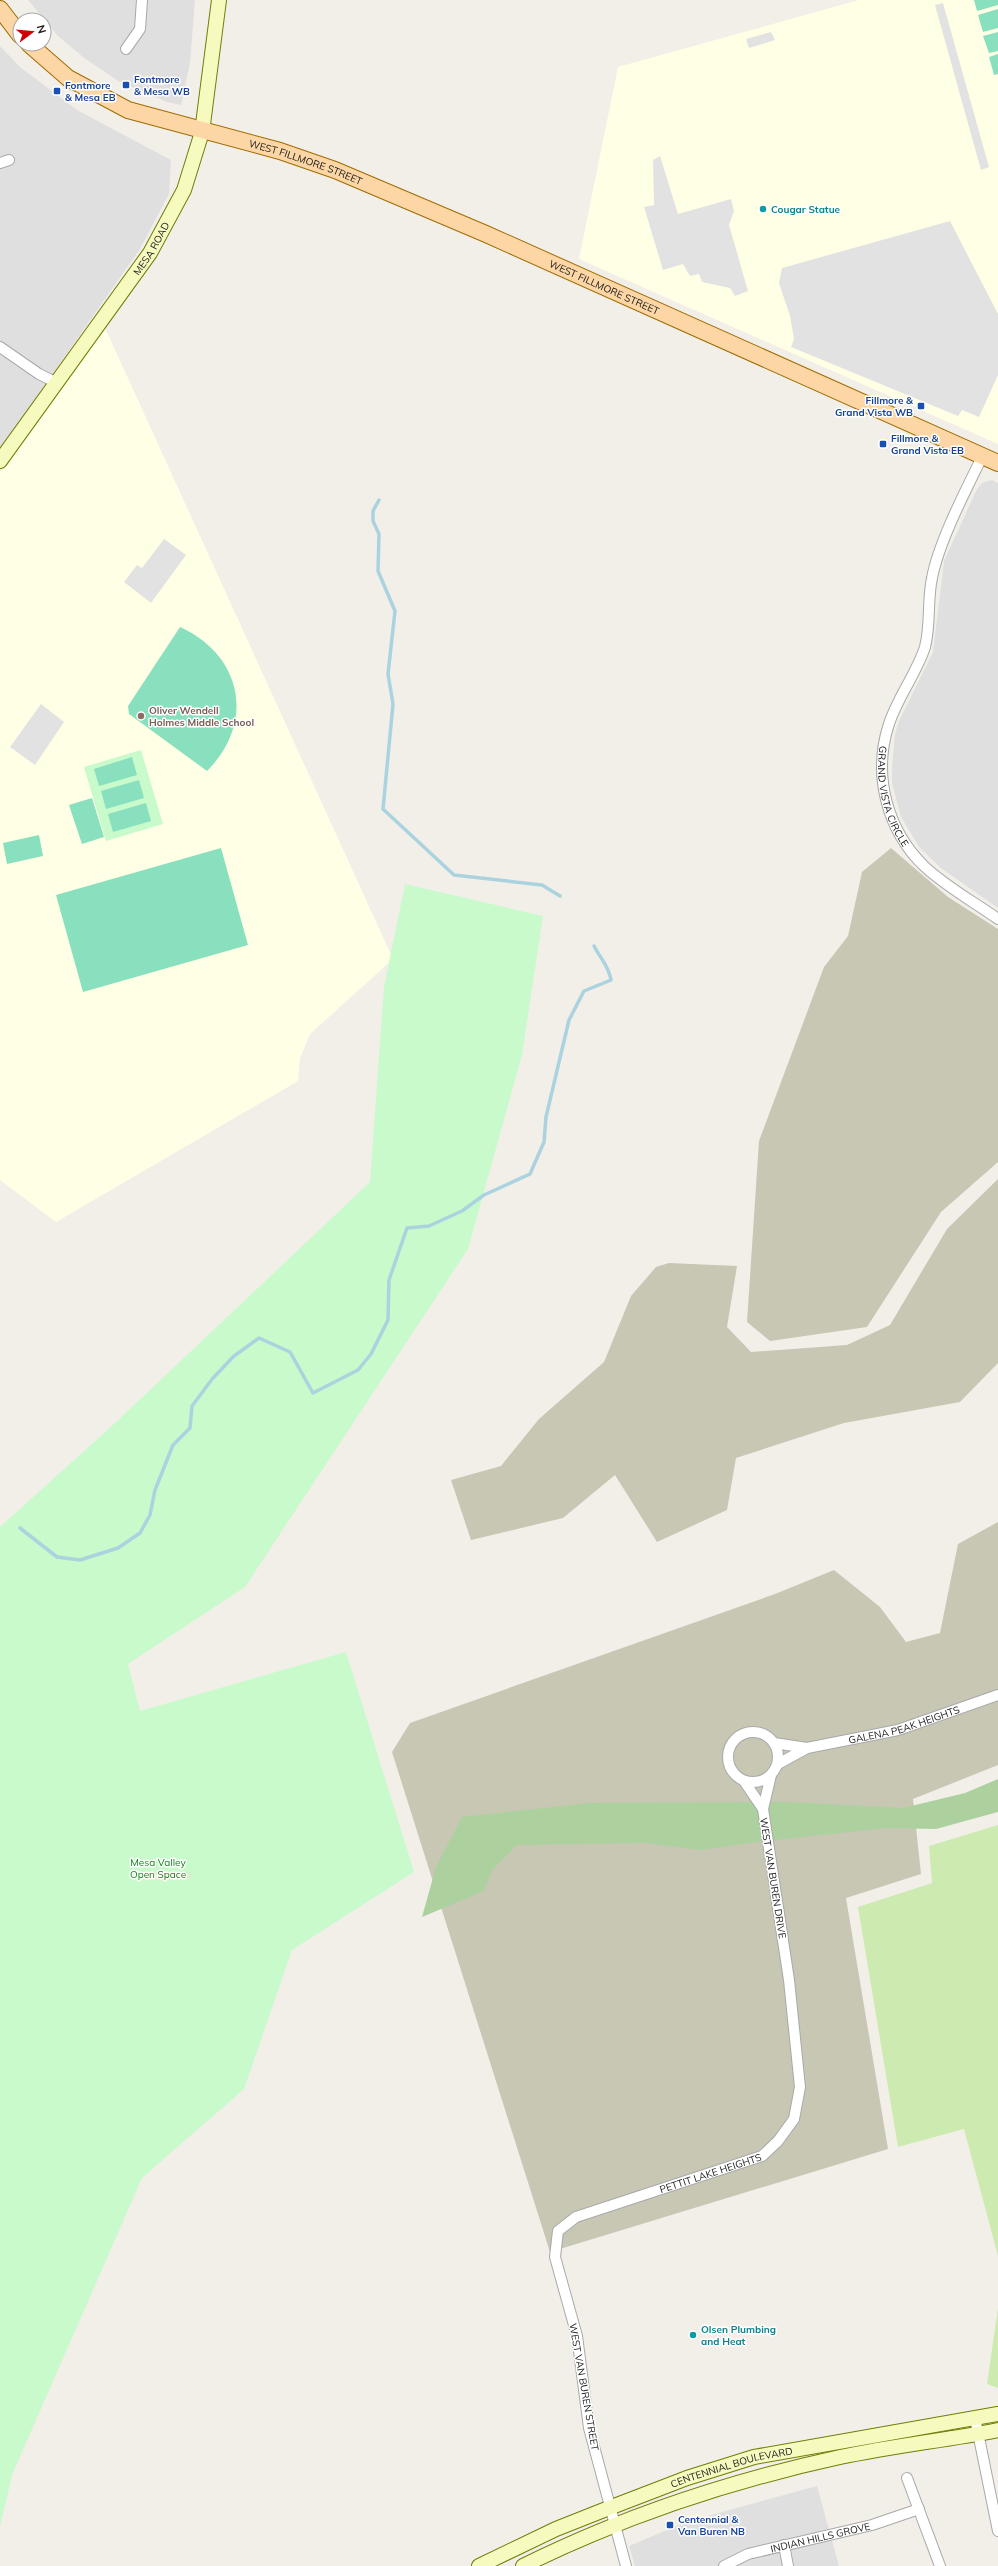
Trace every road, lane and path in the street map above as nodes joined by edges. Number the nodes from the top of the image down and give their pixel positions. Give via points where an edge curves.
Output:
1 (142, 0) edge
2 (219, 0) edge
3 (0, 9) edge
4 (12, 25) edge
5 (126, 49) dead end
6 (38, 52) edge
7 (202, 132) junction
8 (0, 347) edge
9 (55, 382) junction
10 (983, 455) junction
11 (0, 461) edge
12 (998, 463) edge
13 (998, 919) edge
14 (998, 1695) edge
15 (774, 1743) junction
16 (807, 1748) junction
17 (778, 1764) junction
18 (771, 1775) junction
19 (744, 1781) junction
20 (763, 1810) junction
21 (789, 1980) joint
22 (562, 2278) joint
23 (998, 2414) edge
24 (975, 2418) junction
25 (998, 2430) edge
26 (977, 2434) junction
27 (907, 2478) dead end
28 (609, 2508) junction
29 (919, 2509) junction
30 (613, 2524) junction
31 (998, 2531) edge
32 (784, 2545) junction
33 (479, 2566) edge
34 (523, 2566) edge
35 (626, 2566) edge
36 (724, 2566) edge
37 (788, 2566) edge
38 (940, 2566) edge

1 - 5 street via 140,29
2 - 7 main road, MESA ROAD
3 - 4 main road
6 - 7 main road, WEST FILLMORE STREET via 68,78 107,101 149,118
7 - 9 main road, MESA ROAD via 184,190 158,240
7 - 10 main road, WEST FILLMORE STREET via 280,151 335,170 486,234
8 - 9 street
9 - 11 main road, MESA ROAD
10 - 12 main road, WEST FILLMORE STREET
10 - 13 street, GRAND VISTA CIRCLE via 936,561 924,648 888,726 882,760 882,778 888,810 901,838 912,853 940,878
14 - 16 street, GALENA PEAK HEIGHTS via 898,1730
15 - 16 street
15 - 17 street via 778,1753
15 - 19 street via 766,1735 753,1732 740,1735 735,1740 728,1753 728,1764 734,1774
16 - 17 street
17 - 18 street
18 - 19 street via 761,1782
18 - 20 street, WEST VAN BUREN DRIVE
19 - 20 street
20 - 21 street, WEST VAN BUREN DRIVE
21 - 22 street, PETTIT LAKE HEIGHTS via 800,2087 794,2119 778,2141 762,2156 576,2217 558,2231 555,2257
22 - 28 street, WEST VAN BUREN STREET via 577,2336 589,2428
23 - 24 main road, CENTENNIAL BOULEVARD
24 - 26 street
24 - 28 main road, CENTENNIAL BOULEVARD via 754,2457 687,2478
25 - 26 main road, CENTENNIAL BOULEVARD
26 - 30 main road, CENTENNIAL BOULEVARD via 841,2457 743,2480
26 - 31 street
27 - 29 street
28 - 30 street, WEST VAN BUREN STREET
28 - 33 main road, CENTENNIAL BOULEVARD via 556,2529
29 - 32 street, INDIAN HILLS GROVE via 872,2525
29 - 38 street
30 - 34 main road, CENTENNIAL BOULEVARD
30 - 35 street, WEST VAN BUREN STREET
32 - 36 street, INDIAN HILLS GROVE via 748,2554
32 - 37 street

